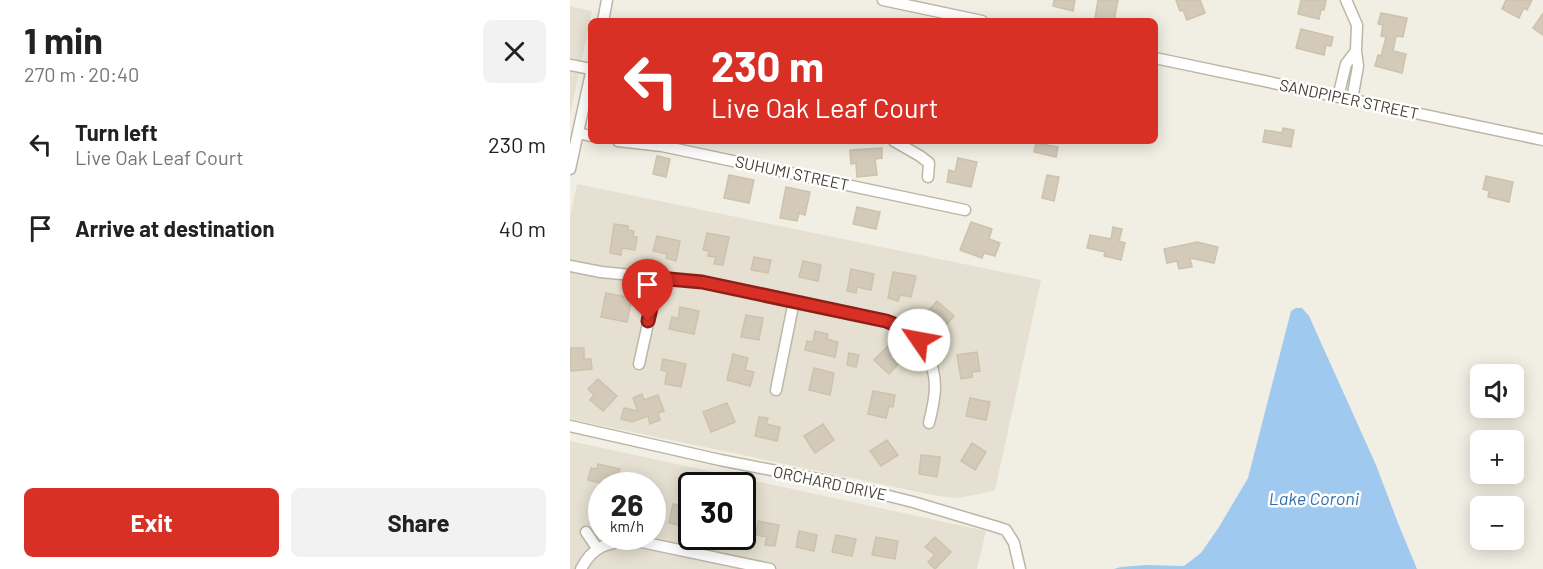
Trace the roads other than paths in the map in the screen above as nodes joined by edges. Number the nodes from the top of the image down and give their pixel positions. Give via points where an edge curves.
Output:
1 (607, 0) edge
2 (884, 0) edge
3 (1346, 0) edge
4 (604, 18) edge
5 (968, 18) edge
6 (1356, 51) junction
7 (1158, 59) edge
8 (570, 65) edge
9 (588, 70) edge
10 (588, 85) edge
11 (1338, 97) junction
12 (1352, 100) junction
13 (578, 133) junction
14 (588, 135) edge
15 (1543, 140) edge
16 (644, 144) edge
17 (899, 144) edge
18 (570, 169) edge
19 (928, 177) dead end
20 (965, 210) dead end
21 (570, 266) edge
22 (658, 278) junction
23 (794, 302) junction
24 (639, 364) dead end
25 (776, 390) dead end
26 (929, 423) dead end
27 (570, 426) edge
28 (586, 532) dead end
29 (588, 535) edge
30 (666, 549) edge
31 (596, 550) edge
32 (730, 565) edge
33 (581, 569) edge
34 (770, 569) edge
35 (1020, 569) edge

1 - 4 street
2 - 5 street
3 - 6 street via 1357,25
6 - 11 street via 1346,64
6 - 12 street via 1358,66
7 - 11 street, SANDPIPER STREET
8 - 9 street
10 - 13 street
11 - 12 street, SANDPIPER STREET
12 - 15 street, SANDPIPER STREET
13 - 14 street
13 - 18 street
16 - 20 street, SUHUMI STREET
17 - 19 street via 929,163
21 - 22 street
22 - 23 street via 702,282
22 - 24 street
23 - 25 street
23 - 26 street via 886,321 919,340 934,371
27 - 35 street, ORCHARD DRIVE via 833,482 984,523 1006,530 1014,543
28 - 29 street
30 - 32 street
31 - 33 street
32 - 34 street

